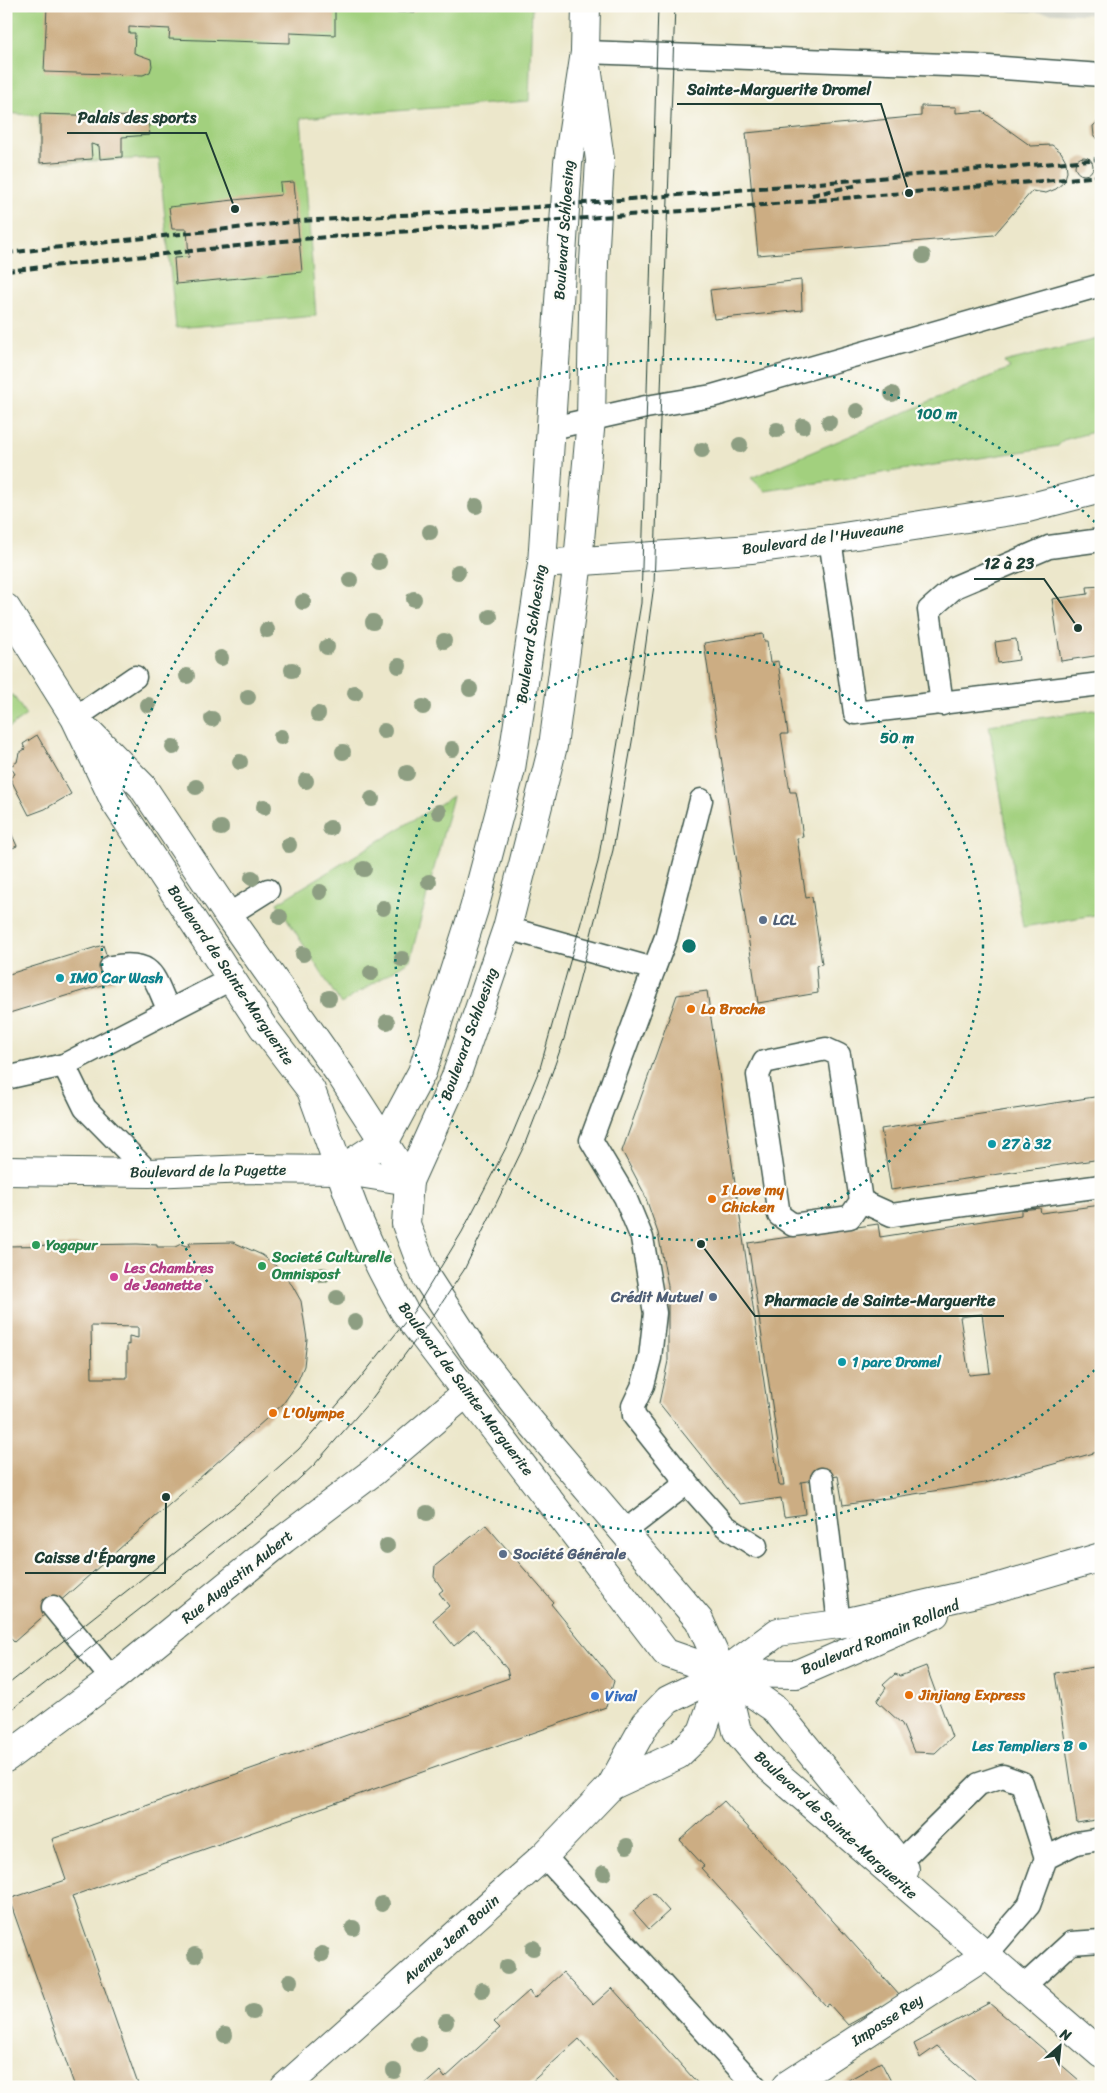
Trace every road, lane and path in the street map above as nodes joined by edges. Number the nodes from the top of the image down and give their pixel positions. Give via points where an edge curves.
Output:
1 (586, 6) edge
2 (585, 52) junction
3 (1101, 76) edge
4 (1101, 285) edge
5 (591, 419) junction
6 (552, 428) junction
7 (1101, 489) edge
8 (830, 539) junction
9 (1101, 540) edge
10 (578, 562) junction
11 (542, 564) junction
12 (6, 608) edge
13 (135, 677) dead end
14 (1101, 684) edge
15 (942, 704) junction
16 (75, 718) junction
17 (701, 800) dead end
18 (268, 890) dead end
19 (228, 915) junction
20 (507, 928) junction
21 (112, 967) dead end
22 (654, 969) junction
23 (231, 979) junction
24 (169, 1011) junction
25 (64, 1064) junction
26 (6, 1078) edge
27 (385, 1141) junction
28 (340, 1170) junction
29 (6, 1171) edge
30 (149, 1173) junction
31 (409, 1181) junction
32 (1101, 1186) edge
33 (861, 1201) junction
34 (466, 1393) junction
35 (822, 1479) dead end
36 (687, 1483) junction
37 (625, 1531) junction
38 (756, 1546) dead end
39 (1101, 1557) edge
40 (989, 1590) junction
41 (53, 1606) dead end
42 (839, 1624) junction
43 (723, 1673) junction
44 (112, 1679) junction
45 (6, 1758) edge
46 (611, 1786) junction
47 (1101, 1839) edge
48 (544, 1856) junction
49 (1046, 1858) junction
50 (900, 1862) junction
51 (961, 1935) junction
52 (1101, 1941) edge
53 (986, 1955) junction
54 (1024, 1987) junction
55 (1101, 2054) edge
56 (787, 2085) dead end
57 (285, 2087) edge
58 (756, 2087) edge

1 - 2 main road, Boulevard Schloesing
2 - 3 lane via 975,66
2 - 5 main road, Boulevard Schloesing via 600,160
2 - 6 main road, Boulevard Schloesing via 568,163
4 - 5 lane via 712,396
5 - 6 lane
5 - 10 main road, Boulevard Schloesing
6 - 11 main road, Boulevard Schloesing
7 - 8 main road, Boulevard de l'Huveaune via 1024,509
8 - 10 main road, Boulevard de l'Huveaune via 751,549
8 - 15 lane via 855,714
9 - 15 lane via 1049,547 955,587 929,610
10 - 11 main road, Boulevard de l'Huveaune
10 - 20 main road, Boulevard Schloesing via 553,746
11 - 27 main road, Boulevard Schloesing via 511,769 474,909 422,1072
12 - 16 main road, Boulevard de Sainte-Marguerite
13 - 16 lane
14 - 15 lane
16 - 19 main road, Boulevard de Sainte-Marguerite via 142,786
16 - 23 main road, Boulevard de Sainte-Marguerite via 115,802
17 - 22 lane via 666,937
18 - 19 lane
19 - 27 main road, Boulevard de Sainte-Marguerite
20 - 22 lane
20 - 31 main road, Boulevard Schloesing via 455,1079
21 - 24 lane via 142,965 151,973
22 - 36 lane via 591,1140 625,1197 642,1238 654,1313 650,1358 633,1406 634,1416
23 - 24 lane
23 - 28 main road, Boulevard de Sainte-Marguerite via 311,1090
24 - 25 lane
25 - 26 lane
25 - 30 lane via 85,1108
27 - 28 main road, Boulevard Schloesing
27 - 31 main road, Boulevard de Sainte-Marguerite
28 - 30 main road, Boulevard de la Pugette
28 - 31 main road, Boulevard de la Pugette
28 - 34 main road, Boulevard de Sainte-Marguerite via 371,1252 404,1312
29 - 30 main road, Boulevard de la Pugette
31 - 37 main road, Boulevard de Sainte-Marguerite via 406,1224 426,1277 472,1348 505,1391
32 - 33 lane via 892,1215
33 - 33 lane via 839,1055 826,1049 764,1062 758,1074 779,1215 793,1225 850,1217
34 - 43 main road, Boulevard de Sainte-Marguerite via 666,1652
34 - 44 main road, Rue Augustin Aubert
35 - 42 lane
36 - 37 lane
36 - 38 lane via 725,1526
37 - 43 main road, Boulevard de Sainte-Marguerite via 699,1620
39 - 40 main road, Boulevard Romain Rolland
40 - 42 main road, Boulevard Romain Rolland
40 - 43 main road, Boulevard Romain Rolland via 797,1674
41 - 44 lane
42 - 43 main road, Boulevard Romain Rolland via 778,1632
43 - 46 main road, Avenue Jean Bouin via 668,1700 646,1723
43 - 46 main road, Avenue Jean Bouin via 702,1732 678,1755
43 - 50 main road, Boulevard de Sainte-Marguerite via 775,1709
43 - 51 main road, Boulevard de Sainte-Marguerite via 737,1731 764,1763
44 - 45 main road, Rue Augustin Aubert
46 - 48 main road, Avenue Jean Bouin
47 - 49 lane via 1076,1843
48 - 57 main road, Avenue Jean Bouin
48 - 58 lane
49 - 50 lane via 1022,1783 1003,1776 979,1784
49 - 53 lane via 1029,1905
50 - 51 main road, Boulevard de Sainte-Marguerite
51 - 53 main road, Boulevard de Sainte-Marguerite
52 - 54 lane via 1071,1943
53 - 54 main road, Boulevard de Sainte-Marguerite
53 - 56 main road, Impasse Rey
54 - 55 main road, Boulevard de Sainte-Marguerite

